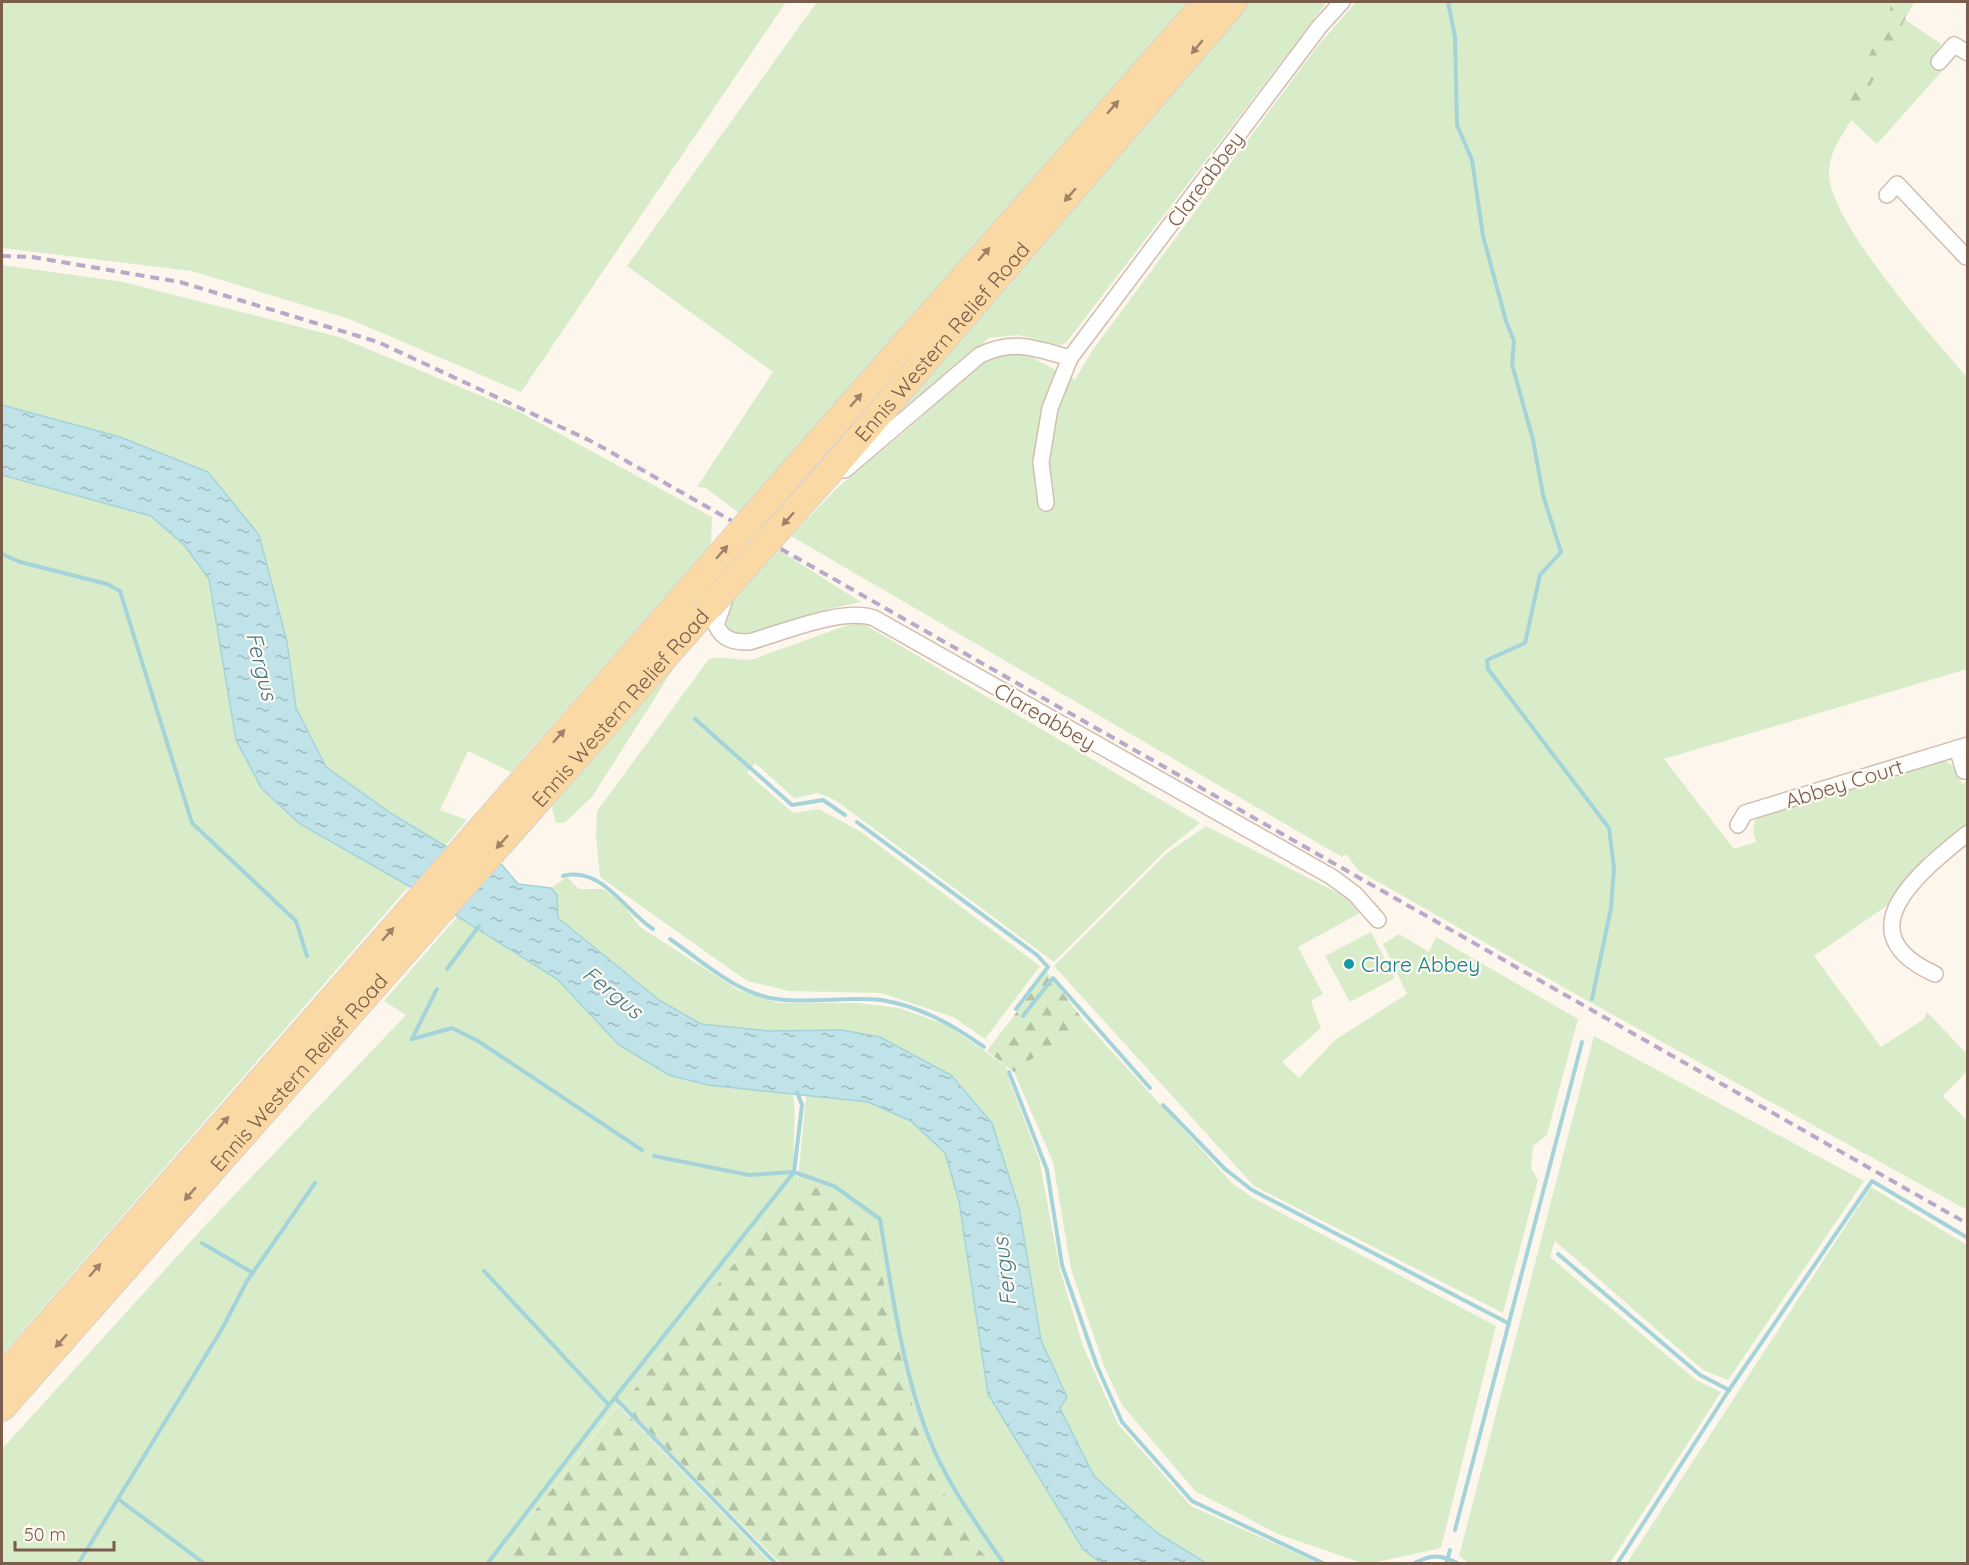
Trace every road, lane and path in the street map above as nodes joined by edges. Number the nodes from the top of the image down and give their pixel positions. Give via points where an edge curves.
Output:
1 (1206, 2) edge
2 (1234, 2) edge
3 (1342, 2) edge
4 (1968, 53) edge
5 (1939, 62) dead end
6 (1887, 195) dead end
7 (1967, 258) edge
8 (1070, 358) junction
9 (833, 476) junction
10 (1046, 503) dead end
11 (716, 604) junction
12 (1962, 747) edge
13 (1964, 771) dead end
14 (1738, 825) dead end
15 (1968, 833) edge
16 (1378, 920) dead end
17 (1935, 974) dead end
18 (358, 985) junction
19 (2, 1377) edge
20 (2, 1408) edge

18 -> 1 main road, Ennis Western Relief Road, bridge via 520,780
2 -> 9 main road, Ennis Western Relief Road
3 - 8 street, Clareabbey
4 - 5 street via 1954,45
6 - 7 street via 1897,184
8 - 9 street via 1012,344 980,355
8 - 10 street, Clareabbey via 1050,408 1041,462
9 -> 11 main road, Ennis Western Relief Road, bridge
11 - 16 street, Clareabbey via 720,634 734,642 749,642 844,614 874,618 1332,877 1355,894
11 -> 18 main road, Ennis Western Relief Road via 541,798
12 - 13 street, Abbey Court
12 - 14 street, Abbey Court via 1745,813
15 - 17 street via 1929,865 1894,908 1890,931 1900,951 1915,965
19 -> 18 main road, Ennis Western Relief Road
18 -> 20 main road, Ennis Western Relief Road

